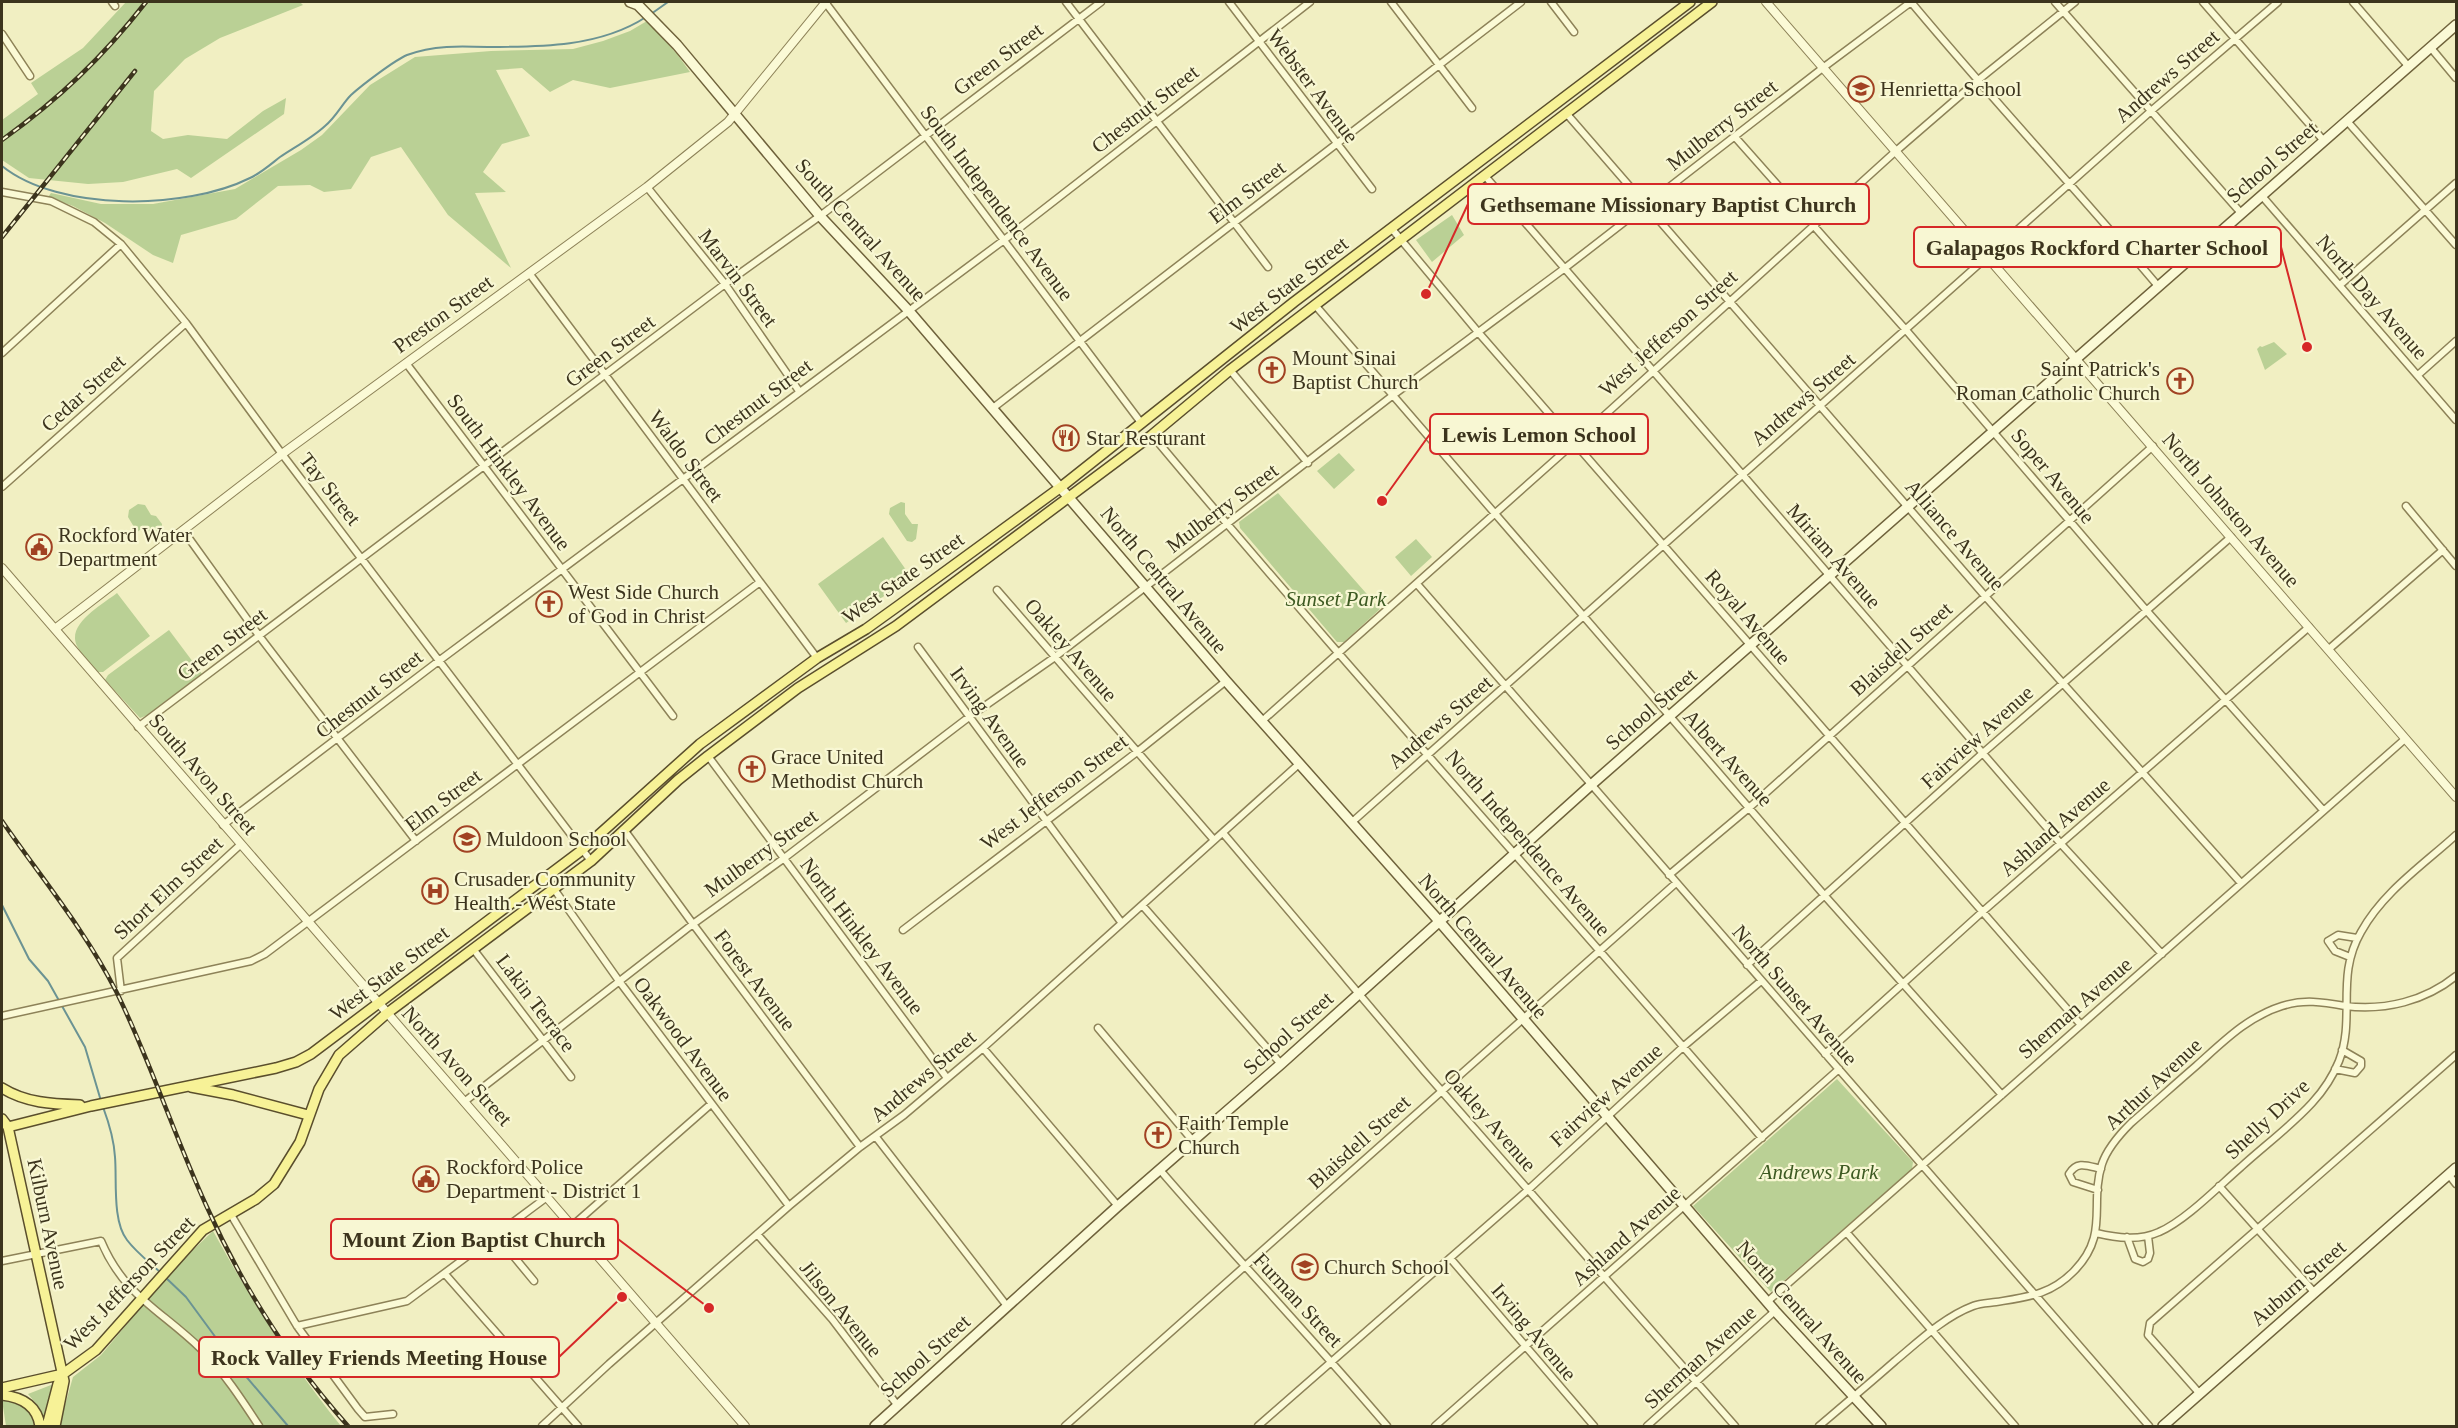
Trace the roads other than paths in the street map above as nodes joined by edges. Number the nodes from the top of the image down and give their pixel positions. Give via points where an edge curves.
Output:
1 (825, 2) edge
2 (1066, 2) edge
3 (1101, 2) edge
4 (1229, 2) edge
5 (1310, 2) edge
6 (1391, 2) edge
7 (1521, 2) edge
8 (1551, 2) edge
9 (1690, 2) edge
10 (1712, 2) edge
11 (1766, 2) edge
12 (1911, 2) edge
13 (2055, 2) edge
14 (2075, 2) edge
15 (2203, 2) edge
16 (2278, 2) edge
17 (2353, 2) edge
18 (634, 3) edge
19 (2064, 11) junction
20 (1079, 19) junction
21 (2457, 25) edge
22 (1574, 32) dead end
23 (2, 34) edge
24 (2235, 39) junction
25 (1260, 41) junction
26 (2431, 48) junction
27 (1440, 66) junction
28 (1824, 67) junction
29 (2409, 67) junction
30 (30, 76) dead end
31 (2457, 78) edge
32 (1977, 81) junction
33 (1472, 108) dead end
34 (735, 111) junction
35 (2151, 111) junction
36 (1566, 113) junction
37 (1157, 120) junction
38 (2347, 121) junction
39 (925, 135) junction
40 (1735, 137) junction
41 (2324, 141) junction
42 (1337, 145) junction
43 (1896, 151) junction
44 (1485, 176) junction
45 (2071, 183) junction
46 (2457, 183) edge
47 (647, 187) junction
48 (1372, 189) dead end
49 (2, 192) edge
50 (2262, 196) junction
51 (1645, 206) junction
52 (2426, 210) junction
53 (2241, 213) junction
54 (820, 216) junction
55 (1234, 223) junction
56 (1814, 228) junction
57 (1392, 229) junction
58 (1004, 240) junction
59 (1401, 240) junction
60 (121, 244) junction
61 (2457, 245) edge
62 (1989, 256) junction
63 (1268, 267) dead end
64 (1565, 268) junction
65 (529, 273) junction
66 (725, 284) junction
67 (2340, 285) junction
68 (2158, 286) junction
69 (1730, 302) junction
70 (1315, 305) junction
71 (908, 310) junction
72 (186, 323) junction
73 (1906, 330) junction
74 (1478, 332) junction
75 (2457, 341) edge
76 (1080, 342) junction
77 (2, 353) edge
78 (2076, 358) junction
79 (406, 363) junction
80 (1230, 370) junction
81 (1653, 370) junction
82 (2418, 375) junction
83 (605, 376) junction
84 (799, 391) junction
85 (1392, 396) junction
86 (1821, 404) junction
87 (993, 408) junction
88 (2457, 420) edge
89 (1142, 423) junction
90 (1994, 430) junction
91 (1152, 435) junction
92 (1575, 443) junction
93 (2153, 447) junction
94 (282, 454) junction
95 (1308, 463) junction
96 (484, 467) junction
97 (1742, 474) junction
98 (683, 479) junction
99 (1060, 487) junction
100 (2, 488) edge
101 (1069, 497) junction
102 (1909, 506) junction
103 (2406, 506) dead end
104 (1495, 513) junction
105 (2069, 522) junction
106 (1228, 524) junction
107 (183, 530) junction
108 (2231, 537) junction
109 (1663, 546) junction
110 (2443, 550) junction
111 (362, 557) junction
112 (2457, 566) edge
113 (2, 568) edge
114 (562, 570) junction
115 (1829, 576) junction
116 (760, 582) junction
117 (1417, 584) junction
118 (1146, 587) junction
119 (997, 590) dead end
120 (1985, 596) junction
121 (2146, 610) junction
122 (1584, 616) junction
123 (2309, 627) junction
124 (55, 629) junction
125 (260, 637) junction
126 (1750, 645) junction
127 (918, 647) dead end
128 (2329, 649) junction
129 (1337, 653) junction
130 (1055, 657) junction
131 (817, 658) junction
132 (440, 660) junction
133 (1907, 666) junction
134 (640, 672) junction
135 (1226, 681) junction
136 (2062, 684) junction
137 (1505, 686) junction
138 (2224, 699) junction
139 (673, 716) dead end
140 (969, 717) junction
141 (1670, 717) junction
142 (1262, 721) junction
143 (138, 727) junction
144 (1828, 736) junction
145 (339, 739) junction
146 (2405, 739) junction
147 (1137, 752) junction
148 (1984, 752) junction
149 (1429, 754) junction
150 (708, 756) junction
151 (1300, 763) junction
152 (518, 764) junction
153 (2142, 773) junction
154 (1591, 785) junction
155 (2457, 797) edge
156 (1750, 807) junction
157 (2323, 810) junction
158 (1046, 821) junction
159 (1351, 823) junction
160 (223, 825) junction
161 (1905, 825) junction
162 (625, 831) junction
163 (1223, 833) junction
164 (2457, 835) edge
165 (1214, 840) junction
166 (416, 841) junction
167 (2061, 844) junction
168 (240, 845) junction
169 (582, 850) junction
170 (1514, 855) junction
171 (783, 859) junction
172 (591, 861) junction
173 (1669, 875) junction
174 (1676, 883) junction
175 (2241, 883) junction
176 (554, 889) junction
177 (1825, 896) junction
178 (1142, 905) junction
179 (1981, 913) junction
180 (1439, 921) junction
181 (307, 922) junction
182 (1121, 922) junction
183 (693, 924) junction
184 (903, 930) dead end
185 (2358, 938) junction
186 (474, 950) junction
187 (1599, 951) junction
188 (2162, 954) junction
189 (2350, 957) junction
190 (1747, 964) junction
191 (2457, 976) edge
192 (619, 981) junction
193 (1761, 981) junction
194 (1904, 984) junction
195 (121, 991) junction
196 (1358, 993) junction
197 (377, 1003) junction
198 (2346, 1006) junction
199 (386, 1014) junction
200 (2, 1016) edge
201 (1523, 1020) junction
202 (2081, 1025) junction
203 (1098, 1028) dead end
204 (543, 1040) junction
205 (1684, 1046) junction
206 (983, 1048) junction
207 (2342, 1050) junction
208 (1825, 1054) junction
209 (2457, 1055) edge
210 (1281, 1064) junction
211 (2335, 1069) junction
212 (1839, 1070) junction
213 (571, 1077) dead end
214 (947, 1078) junction
215 (187, 1086) junction
216 (2, 1088) edge
217 (1441, 1090) junction
218 (2002, 1095) junction
219 (464, 1102) junction
220 (711, 1104) junction
221 (96, 1105) junction
222 (308, 1115) junction
223 (1606, 1116) junction
224 (4, 1124) edge
225 (876, 1137) junction
226 (1762, 1138) junction
227 (1193, 1141) junction
228 (860, 1147) junction
229 (1922, 1165) junction
230 (2457, 1168) edge
231 (2101, 1169) junction
232 (1160, 1170) junction
233 (2449, 1175) junction
234 (2457, 1184) edge
235 (2219, 1186) junction
236 (1529, 1189) junction
237 (2098, 1190) junction
238 (547, 1197) junction
239 (789, 1206) junction
240 (1118, 1206) junction
241 (1684, 1207) junction
242 (230, 1213) junction
243 (572, 1226) junction
244 (2257, 1230) junction
245 (1847, 1233) junction
246 (2096, 1233) junction
247 (496, 1234) junction
248 (756, 1234) junction
249 (2148, 1236) junction
250 (2127, 1237) junction
251 (36, 1254) junction
252 (1450, 1258) junction
253 (2, 1261) edge
254 (1244, 1267) junction
255 (445, 1274) junction
256 (1604, 1277) junction
257 (534, 1281) dead end
258 (2314, 1292) junction
259 (2036, 1296) junction
260 (141, 1300) junction
261 (1767, 1302) junction
262 (1007, 1306) junction
263 (1775, 1311) junction
264 (656, 1324) junction
265 (297, 1326) junction
266 (1931, 1330) junction
267 (1526, 1348) junction
268 (1332, 1361) junction
269 (63, 1374) junction
270 (1696, 1382) junction
271 (2, 1388) edge
272 (2200, 1394) junction
273 (2, 1395) edge
274 (1854, 1396) junction
275 (897, 1406) junction
276 (561, 1408) junction
277 (393, 1414) dead end
278 (40, 1426) edge
279 (47, 1426) edge
280 (55, 1426) edge
281 (259, 1426) edge
282 (542, 1426) edge
283 (578, 1426) edge
284 (745, 1426) edge
285 (875, 1426) edge
286 (1065, 1426) edge
287 (1258, 1426) edge
288 (1387, 1426) edge
289 (1435, 1426) edge
290 (1594, 1426) edge
291 (1647, 1426) edge
292 (1735, 1426) edge
293 (1819, 1426) edge
294 (1881, 1426) edge
295 (2015, 1426) edge
296 (2149, 1426) edge
297 (2163, 1426) edge

1 - 34 street, Preston Street
1 - 39 street, South Independence Avenue
2 - 20 street
3 - 20 street, Green Street
4 - 25 street, Webster Avenue
5 - 25 street, Chestnut Street
6 - 27 street
7 - 27 street, Elm Street
8 - 22 street
9 - 57 main road, West State Street
10 - 36 main road, West State Street
11 - 28 street, North Johnston Avenue
12 - 28 street, Mulberry Street
12 - 32 street
13 - 19 street
14 - 19 street, West Jefferson Street
15 - 24 street
16 - 24 street, Andrews Street
17 - 29 street
18 - 34 main road, South Central Avenue via 660,26
19 - 32 street, West Jefferson Street
19 - 35 street
20 - 37 street
20 - 39 street, Green Street
21 - 26 main road, School Street
23 - 30 street
24 - 35 street, Andrews Street
24 - 41 street
25 - 37 street, Chestnut Street
25 - 42 street, Webster Avenue
26 - 29 main road, School Street
26 - 31 street
27 - 33 street
27 - 42 street, Elm Street
28 - 40 street, Mulberry Street
28 - 43 street, North Johnston Avenue
29 - 38 main road, School Street
32 - 43 street, West Jefferson Street
32 - 45 street
34 - 47 street, Preston Street via 728,122
34 - 54 main road, South Central Avenue
35 - 45 street, Andrews Street
35 - 53 street
36 - 44 main road, West State Street
36 - 51 street, Alliance Avenue
37 - 55 street
37 - 58 street, Chestnut Street
38 - 41 main road, School Street
38 - 52 street
39 - 54 street, Green Street
39 - 58 street, South Independence Avenue
40 - 51 street, Mulberry Street
40 - 56 street, Soper Avenue
41 - 50 main road, School Street
42 - 48 street, Webster Avenue
42 - 55 street, Elm Street
43 - 56 street, West Jefferson Street
43 - 62 street, North Johnston Avenue
44 - 59 main road, West State Street
44 - 64 street, Miriam Avenue
45 - 62 street, Andrews Street
45 - 68 street
46 - 52 street
47 - 65 street, Preston Street
47 - 66 street, Marvin Street
49 - 60 street, Tay Street via 51,201 94,222
50 - 53 main road, School Street
50 - 67 street, North Day Avenue
51 - 64 street, Mulberry Street
51 - 69 street, Alliance Avenue
52 - 61 street
52 - 67 street
53 - 68 main road, School Street
54 - 66 street, Green Street
54 - 71 main road, South Central Avenue
55 - 63 street
55 - 76 street, Elm Street
56 - 69 street, West Jefferson Street
56 - 73 street, Soper Avenue
57 - 59 street, Royal Avenue
57 - 89 main road, West State Street
58 - 71 street, Chestnut Street
58 - 76 street, South Independence Avenue
59 - 70 main road, West State Street
59 - 74 street, Royal Avenue
60 - 72 street, Tay Street
60 - 77 street
62 - 73 street, Andrews Street
62 - 78 street, North Johnston Avenue
64 - 74 street, Mulberry Street
64 - 81 street, Miriam Avenue
65 - 79 street, Preston Street
65 - 83 street, Waldo Street
66 - 83 street, Green Street
66 - 84 street, Marvin Street
67 - 82 street, North Day Avenue
68 - 78 main road, School Street
69 - 81 street, West Jefferson Street
69 - 86 street, Alliance Avenue
70 - 80 main road, West State Street
70 - 85 street, Albert Avenue
71 - 84 street, Chestnut Street
71 - 87 main road, South Central Avenue
72 - 94 street, Tay Street
72 - 100 street, Cedar Street
73 - 86 street, Andrews Street
73 - 90 street, Soper Avenue
74 - 85 street, Mulberry Street
74 - 92 street, Royal Avenue
75 - 82 street
76 - 87 street, Elm Street
76 - 89 street, South Independence Avenue
78 - 90 main road, School Street
78 - 93 street, North Johnston Avenue
79 - 94 street, Preston Street
79 - 96 street, South Hinkley Avenue
80 - 91 main road, West State Street
80 - 95 street
81 - 92 street, West Jefferson Street
81 - 97 street, Miriam Avenue
82 - 88 street, North Day Avenue
83 - 96 street, Green Street
83 - 98 street, Waldo Street
84 - 98 street, Chestnut Street
85 - 95 street, Mulberry Street
85 - 104 street, Albert Avenue
86 - 97 street, Andrews Street
86 - 102 street, Alliance Avenue
87 - 99 main road, South Central Avenue
89 - 99 main road, West State Street
90 - 102 main road, School Street
90 - 105 street, Soper Avenue
91 - 101 main road, West State Street
91 - 106 street, North Independence Avenue
92 - 104 street, West Jefferson Street
92 - 109 street, Royal Avenue
93 - 105 street, Blaisdell Street
93 - 108 street, North Johnston Avenue
94 - 107 street, Preston Street
94 - 111 street, Tay Street
95 - 106 street, Mulberry Street
96 - 111 street, Green Street
96 - 114 street, South Hinkley Avenue
97 - 109 street, Andrews Street
97 - 115 street, Miriam Avenue
98 - 114 street, Chestnut Street
98 - 116 street, Waldo Street
99 - 101 main road, North Central Avenue
99 - 131 main road, West State Street via 874,623
101 - 118 main road, North Central Avenue
101 - 150 main road, West State Street via 896,626 798,688
102 - 115 main road, School Street
102 - 120 street, Alliance Avenue
103 - 110 street
104 - 117 street, West Jefferson Street
104 - 122 street, Albert Avenue
105 - 120 street, Blaisdell Street
105 - 121 street, Soper Avenue
106 - 118 street, Mulberry Street
106 - 129 street, North Independence Avenue
107 - 124 street, Preston Street
107 - 125 street
108 - 121 street, Fairview Avenue
108 - 123 street, North Johnston Avenue
109 - 122 street, Andrews Street
109 - 126 street, Royal Avenue
110 - 112 street
110 - 128 street
111 - 125 street, Green Street
111 - 132 street, Tay Street
113 - 124 street, South Avon Street
114 - 132 street, Chestnut Street
114 - 134 street, South Hinkley Avenue
115 - 126 main road, School Street
115 - 133 street, Miriam Avenue
116 - 131 street, Waldo Street
116 - 134 street, Elm Street
117 - 129 street, West Jefferson Street
117 - 137 street, North Sunset Avenue
118 - 130 street, Mulberry Street
118 - 135 main road, North Central Avenue
119 - 130 street, Oakley Avenue
120 - 133 street, Blaisdell Street
120 - 136 street, Alliance Avenue
121 - 136 street, Fairview Avenue
121 - 138 street, Soper Avenue
122 - 137 street, Andrews Street
122 - 141 street, Albert Avenue
123 - 128 street, North Johnston Avenue
123 - 138 street, Ashland Avenue
124 - 143 street, South Avon Street
125 - 143 street, Green Street
125 - 145 street
126 - 141 main road, School Street
126 - 144 street, Royal Avenue
127 - 140 street, Irving Avenue
128 - 146 street, North Johnston Avenue
129 - 142 street, West Jefferson Street
129 - 149 street, North Independence Avenue
130 - 140 street, Mulberry Street
130 - 147 street, Oakley Avenue
131 - 169 main road, West State Street via 700,744
132 - 145 street, Chestnut Street
132 - 152 street, Tay Street
133 - 144 street, Blaisdell Street
133 - 148 street, Miriam Avenue
134 - 139 street, South Hinkley Avenue
134 - 152 street, Elm Street
135 - 142 main road, North Central Avenue
135 - 147 street, West Jefferson Street
136 - 148 street, Fairview Avenue
136 - 153 street, Alliance Avenue
137 - 149 street, Andrews Street
137 - 154 street, North Sunset Avenue
138 - 153 street, Ashland Avenue
138 - 157 street, Soper Avenue
140 - 158 street, Irving Avenue
140 - 171 street, Mulberry Street
141 - 154 main road, School Street
141 - 156 street, Albert Avenue
142 - 151 main road, North Central Avenue
143 - 160 street, South Avon Street
144 - 156 street, Blaisdell Street
144 - 161 street, Royal Avenue
145 - 160 street, Chestnut Street
145 - 166 street
146 - 155 street, North Johnston Avenue
146 - 157 street, Sherman Avenue
147 - 158 street, West Jefferson Street
147 - 165 street, Oakley Avenue
148 - 161 street, Fairview Avenue
148 - 167 street, Miriam Avenue
149 - 159 street, Andrews Street
149 - 170 street, North Independence Avenue
150 - 162 main road, West State Street
150 - 171 street, North Hinkley Avenue
151 - 159 main road, North Central Avenue
151 - 163 street, Andrews Street
152 - 166 street, Elm Street
152 - 169 street, Tay Street
153 - 167 street, Ashland Avenue
153 - 175 street, Alliance Avenue
154 - 170 main road, School Street
154 - 173 street, North Sunset Avenue
156 - 173 street, Blaisdell Street
156 - 177 street, Albert Avenue
157 - 175 street, Sherman Avenue
158 - 182 street, Irving Avenue
158 - 184 street, West Jefferson Street
159 - 180 main road, North Central Avenue
160 - 168 street, South Avon Street
161 - 177 street, Fairview Avenue
161 - 179 street, Royal Avenue
162 - 172 main road, West State Street
162 - 183 street, Forest Avenue
163 - 165 street, Andrews Street
163 - 196 street, Oakley Avenue
164 - 185 street, Shelly Drive via 2384,899
165 - 178 street, Andrews Street
166 - 181 street, Elm Street
167 - 179 street, Ashland Avenue
167 - 188 street, Miriam Avenue
168 - 181 street, South Avon Street
168 - 195 street, Short Elm Street via 117,958
169 - 172 street, Tay Street
169 - 197 main road, West State Street
170 - 180 main road, School Street
170 - 187 street, North Independence Avenue
171 - 183 street, Mulberry Street
171 - 214 street, North Hinkley Avenue
172 - 176 main road, West State Street
173 - 174 street, North Sunset Avenue
174 - 187 street, Blaisdell Street
174 - 190 street, North Sunset Avenue
175 - 188 street, Sherman Avenue
176 - 186 main road, West State Street
176 - 192 street, Oakwood Avenue
177 - 190 street, Fairview Avenue
177 - 194 street, Albert Avenue
178 - 182 street, Andrews Street
178 - 210 street
179 - 194 street, Ashland Avenue
179 - 202 street, Royal Avenue
180 - 196 main road, School Street
180 - 201 main road, North Central Avenue
181 - 195 street, Elm Street via 251,961
181 - 197 street, South Avon Street
182 - 206 street, Andrews Street
183 - 192 street, Mulberry Street
183 - 228 street, Forest Avenue
185 - 189 street, Shelly Drive
185 - 189 street via 2338,935 2328,941 2335,951
186 - 199 main road, West State Street
186 - 204 street, Lakin Terrace
187 - 201 street, Blaisdell Street
187 - 205 street, North Independence Avenue
188 - 202 street, Sherman Avenue
189 - 198 street, Shelly Drive
190 - 193 street, North Sunset Avenue
191 - 198 street, Arthur Avenue via 2409,1002
192 - 204 street, Mulberry Street
192 - 220 street, Oakwood Avenue
193 - 205 street, Fairview Avenue
193 - 208 street, North Sunset Avenue
194 - 208 street, Ashland Avenue
194 - 218 street, Albert Avenue
195 - 200 street, Elm Street
196 - 210 main road, School Street
196 - 217 street, Oakley Avenue
197 - 199 street, North Avon Street
197 - 215 main road, West State Street via 296,1062
198 - 207 street, Shelly Drive
198 - 231 street, Arthur Avenue via 2304,1001 2282,1005 2251,1019 2123,1131
199 - 219 street, North Avon Street
199 - 222 main road, West State Street via 339,1056
201 - 217 street, Blaisdell Street
201 - 223 main road, North Central Avenue
202 - 218 street, Sherman Avenue
203 - 227 street
204 - 213 street, Lakin Terrace
204 - 219 street, Mulberry Street
205 - 223 street, Fairview Avenue
205 - 226 street, North Independence Avenue
206 - 214 street, Andrews Street
206 - 240 street
207 - 211 street, Shelly Drive
207 - 211 street via 2359,1059 2361,1066 2355,1073
208 - 212 street, North Sunset Avenue
209 - 244 street
210 - 227 main road, School Street
211 - 235 street, Shelly Drive via 2311,1104
212 - 226 street, Ashland Avenue
212 - 229 street, North Sunset Avenue
214 - 225 street, Andrews Street
215 - 221 main road, West State Street
215 - 222 main road
216 - 221 main road via 44,1103
217 - 236 street, Oakley Avenue
217 - 254 street, Blaisdell Street
218 - 229 street, Sherman Avenue
219 - 238 street, North Avon Street
220 - 239 street, Oakwood Avenue
220 - 243 street
221 - 224 main road, West State Street
222 - 242 main road, West State Street via 300,1142 274,1184
223 - 236 street, Fairview Avenue
223 - 241 main road, North Central Avenue
224 - 251 main road, Kilburn Avenue
225 - 228 street, Andrews Street
225 - 262 street
226 - 241 street, Ashland Avenue
227 - 232 main road, School Street
228 - 239 street, Andrews Street
229 - 245 street, Sherman Avenue
229 - 259 street, North Sunset Avenue
230 - 233 main road, Auburn Street
231 - 237 street, Arthur Avenue
231 - 237 street via 2080,1164 2069,1174 2073,1182
232 - 240 main road, School Street
232 - 254 street, Furman Street
233 - 234 street
233 - 258 main road, Auburn Street
235 - 244 street
235 - 249 street, Shelly Drive via 2172,1225
236 - 252 street, Fairview Avenue
236 - 256 street, Oakley Avenue
237 - 246 street, Arthur Avenue
238 - 243 street, North Avon Street
238 - 247 street
239 - 248 street, Andrews Street
240 - 262 main road, School Street
241 - 256 street, Ashland Avenue
241 - 261 main road, North Central Avenue
242 - 260 main road, West Jefferson Street via 202,1230
242 - 265 street
243 - 264 street, North Avon Street
244 - 258 street
244 - 272 street via 2148,1328 2151,1339
245 - 261 street, Sherman Avenue
245 - 266 street
246 - 250 street, Shelly Drive
246 - 259 street, Arthur Avenue via 2072,1273
247 - 255 street
247 - 257 street
248 - 264 street, Andrews Street
248 - 275 street, Jilson Avenue via 832,1319
249 - 250 street, Shelly Drive
249 - 250 street via 2150,1253 2143,1262 2135,1259
251 - 253 street
251 - 260 street via 101,1241 118,1275
251 - 269 main road, Kilburn Avenue
252 - 267 street, Irving Avenue
252 - 268 street, Fairview Avenue
254 - 268 street, Furman Street
254 - 286 street, Blaisdell Street
255 - 265 street via 407,1301
255 - 276 street
256 - 267 street, Ashland Avenue
256 - 270 street, Oakley Avenue
258 - 272 main road, Auburn Street
259 - 266 street, Arthur Avenue via 1974,1305
259 - 296 street, North Sunset Avenue
260 - 269 main road, West Jefferson Street via 96,1350
260 - 281 street via 214,1363
261 - 263 main road, North Central Avenue
262 - 275 main road, School Street
263 - 270 street, Sherman Avenue
263 - 274 main road, North Central Avenue
264 - 276 street, Andrews Street
264 - 284 street, North Avon Street
265 - 277 street via 365,1417
266 - 274 street, Arthur Avenue
266 - 295 street
267 - 289 street, Ashland Avenue
267 - 290 street, Irving Avenue
268 - 287 street, Fairview Avenue
268 - 288 street, Furman Street
269 - 271 main road, West Jefferson Street
269 - 279 main road
269 - 280 main road, Kilburn Avenue
270 - 291 street, Sherman Avenue
270 - 292 street, Oakley Avenue
272 - 297 main road, Auburn Street
273 - 278 main road via 25,1401 35,1410
274 - 293 street, Arthur Avenue
274 - 294 main road, North Central Avenue
275 - 285 main road, School Street
276 - 282 street, Andrews Street
276 - 283 street

